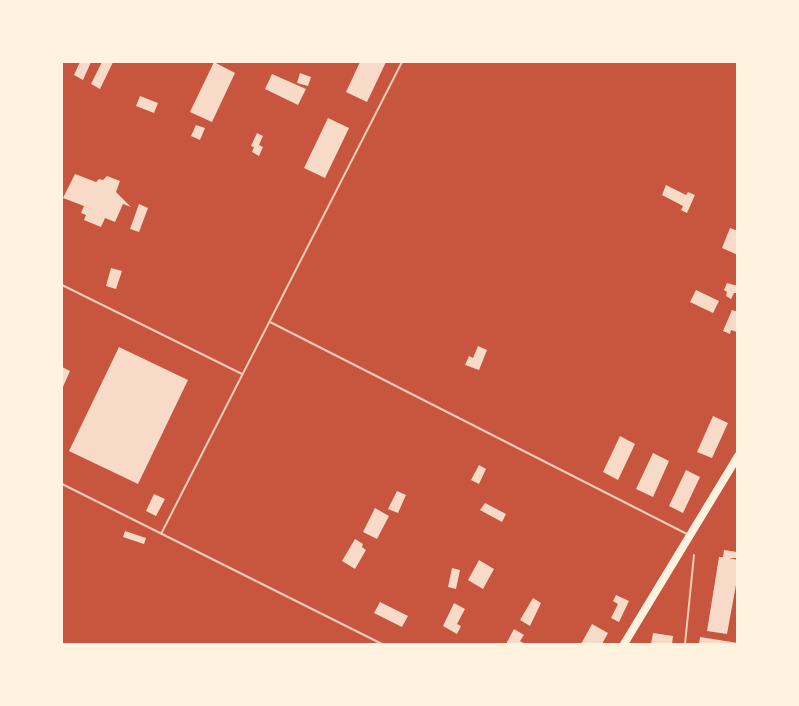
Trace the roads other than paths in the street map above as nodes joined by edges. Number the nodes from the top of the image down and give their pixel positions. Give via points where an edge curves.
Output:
1 (402, 62) edge
2 (62, 285) edge
3 (268, 322) junction
4 (242, 374) junction
5 (738, 456) edge
6 (62, 484) edge
7 (161, 534) junction
8 (690, 536) junction
9 (694, 555) dead end
10 (382, 645) edge
11 (624, 645) edge
12 (685, 645) edge

1 - 3 lane
2 - 4 lane
3 - 4 lane
3 - 8 lane
4 - 7 lane
5 - 8 main road
6 - 7 lane
7 - 10 lane
8 - 11 main road
9 - 12 lane

